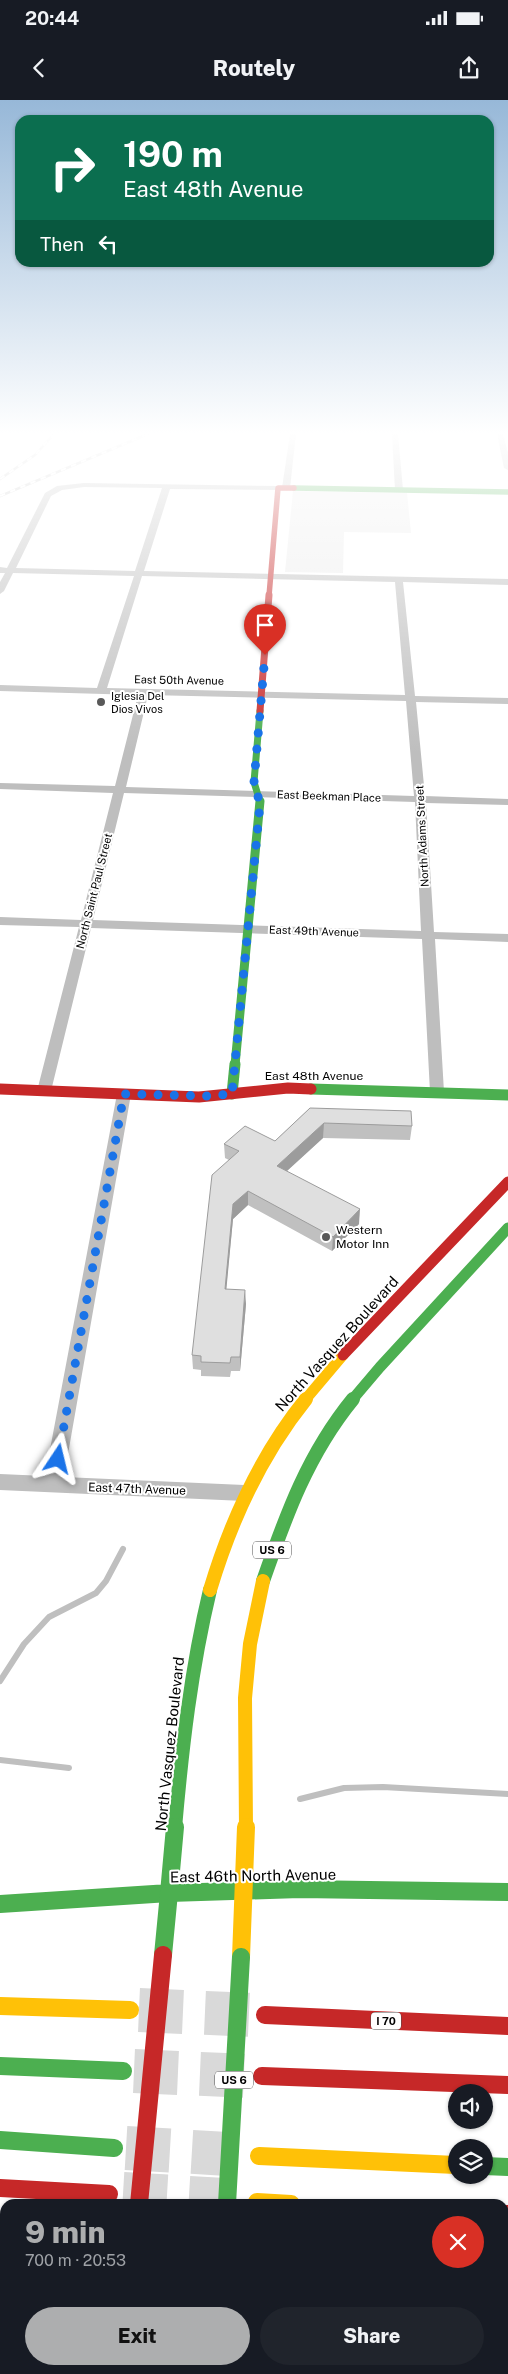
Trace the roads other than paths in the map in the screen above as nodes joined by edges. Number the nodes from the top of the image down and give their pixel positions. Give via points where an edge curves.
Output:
1 (26, 540) edge
2 (150, 540) edge
3 (276, 540) edge
4 (0, 570) edge
5 (11, 570) junction
6 (139, 574) junction
7 (272, 577) junction
8 (399, 580) junction
9 (508, 582) edge
10 (0, 591) edge
11 (1, 690) edge
12 (101, 690) junction
13 (144, 692) junction
14 (262, 694) junction
15 (410, 698) junction
16 (508, 701) edge
17 (0, 786) edge
18 (119, 790) junction
19 (257, 793) junction
20 (420, 799) junction
21 (508, 802) edge
22 (0, 921) edge
23 (86, 924) junction
24 (247, 929) junction
25 (427, 935) junction
26 (508, 938) edge
27 (0, 1089) edge
28 (44, 1091) junction
29 (437, 1092) junction
30 (124, 1094) junction
31 (232, 1094) junction
32 (508, 1095) edge
33 (508, 1182) edge
34 (508, 1228) edge
35 (0, 1482) edge
36 (53, 1485) junction
37 (244, 1493) junction
38 (243, 1890) junction
39 (0, 1891) edge
40 (508, 1892) edge
41 (169, 1893) junction
42 (58, 1899) junction
43 (0, 1904) edge
44 (0, 2006) edge
45 (130, 2010) tunnel mouth
46 (265, 2015) tunnel mouth
47 (508, 2026) edge
48 (0, 2066) edge
49 (123, 2071) tunnel mouth
50 (262, 2076) tunnel mouth
51 (508, 2085) edge
52 (0, 2140) edge
53 (114, 2148) tunnel mouth
54 (259, 2156) tunnel mouth
55 (448, 2165) edge
56 (493, 2166) edge
57 (508, 2167) edge
58 (0, 2188) edge
59 (109, 2194) tunnel mouth
60 (139, 2199) edge
61 (227, 2199) edge

1 - 5 street
2 - 6 street
3 - 7 main road
4 - 5 street
5 - 6 street
5 - 10 street
6 - 7 street
6 - 12 street
7 - 8 street
7 - 14 main road
8 - 9 street
8 - 15 street, North Adams Street
11 - 12 street, East 50th Avenue
12 - 13 street, East 50th Avenue
13 - 14 street, East 50th Avenue
13 - 18 street, North Saint Paul Street
14 - 15 street, East 50th Avenue
14 - 19 main road via 254,782
15 - 16 street, East 50th Avenue
15 - 20 street, North Adams Street
17 - 18 street, East Beekman Place
18 - 19 street, East Beekman Place
18 - 23 street, North Saint Paul Street
19 - 20 street, East Beekman Place
19 - 24 main road via 260,804
20 - 21 street, East Beekman Place
20 - 25 street, North Adams Street
22 - 23 street, East 49th Avenue
23 - 24 street, East 49th Avenue
23 - 28 street, North Saint Paul Street
24 - 25 street, East 49th Avenue
24 - 31 main road
25 - 26 street, East 49th Avenue
25 - 29 street, North Adams Street
27 - 28 main road, East 48th Avenue
28 - 30 main road, East 48th Avenue
29 - 31 main road, East 48th Avenue via 288,1088
29 - 32 main road, East 48th Avenue
30 - 31 main road, East 48th Avenue
30 - 36 street
33 - 37 main road, North Vasquez Boulevard via 311,1391 278,1435
34 - 38 main road, US 6 via 342,1414 309,1465 284,1519 264,1581 246,1678
35 - 36 street, East 47th Avenue
36 - 37 street, East 47th Avenue
37 - 41 main road, North Vasquez Boulevard via 217,1562 193,1662
38 - 40 main road, East 46th North Avenue
38 - 41 main road, East 46th North Avenue
38 - 61 main road, US 6, bridge
39 - 42 main road, East 46th North Avenue
41 - 42 main road, East 46th North Avenue
41 - 60 main road, North Vasquez Boulevard, bridge
42 - 43 main road
44 - 45 main road
46 - 47 main road, I 70
48 - 49 main road
50 - 51 main road
52 - 53 main road
54 - 55 main road
56 - 57 main road
58 - 59 main road

